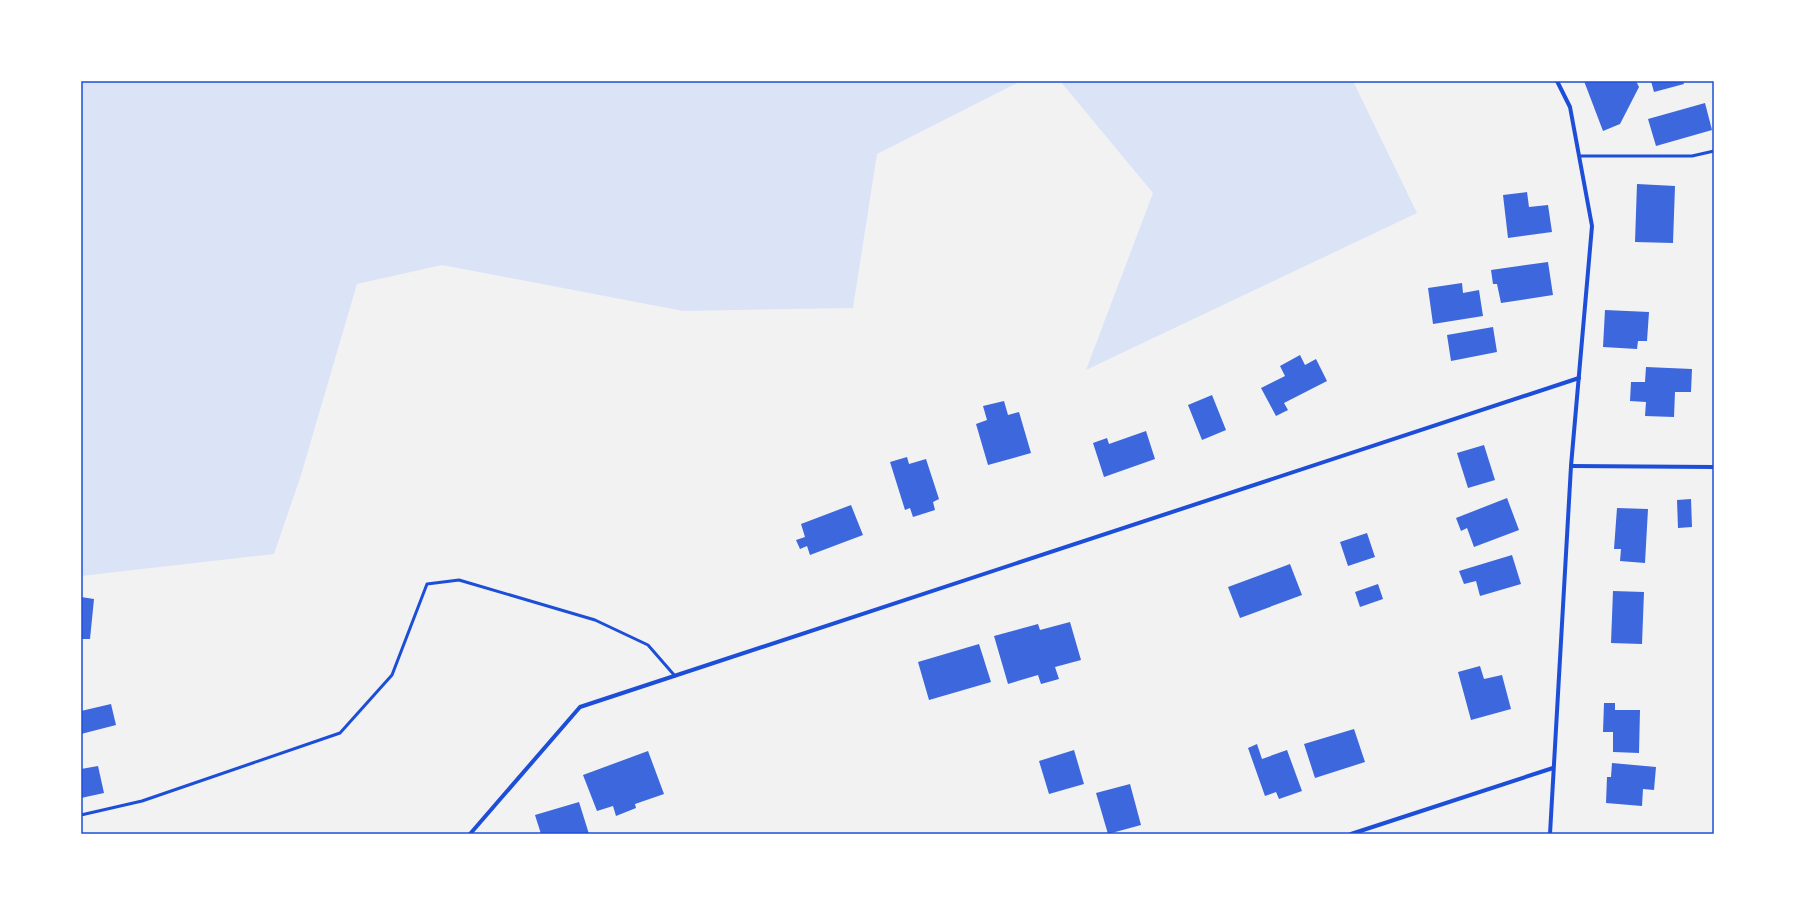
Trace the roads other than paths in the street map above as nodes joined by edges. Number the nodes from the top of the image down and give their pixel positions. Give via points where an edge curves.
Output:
1 (1557, 81) edge
2 (1714, 151) edge
3 (1580, 156) junction
4 (1579, 378) junction
5 (1571, 466) junction
6 (1714, 467) edge
7 (675, 676) junction
8 (1553, 768) junction
9 (81, 815) edge
10 (470, 834) edge
11 (1351, 834) edge
12 (1550, 834) edge

1 - 3 street via 1570,107
2 - 3 lane via 1692,156
3 - 4 street via 1592,226
4 - 5 street
4 - 7 street
5 - 6 street
5 - 8 street
7 - 9 lane via 648,645 595,620 459,580 427,584 392,675 340,733 142,802
7 - 10 street via 580,708
8 - 11 street
8 - 12 street

